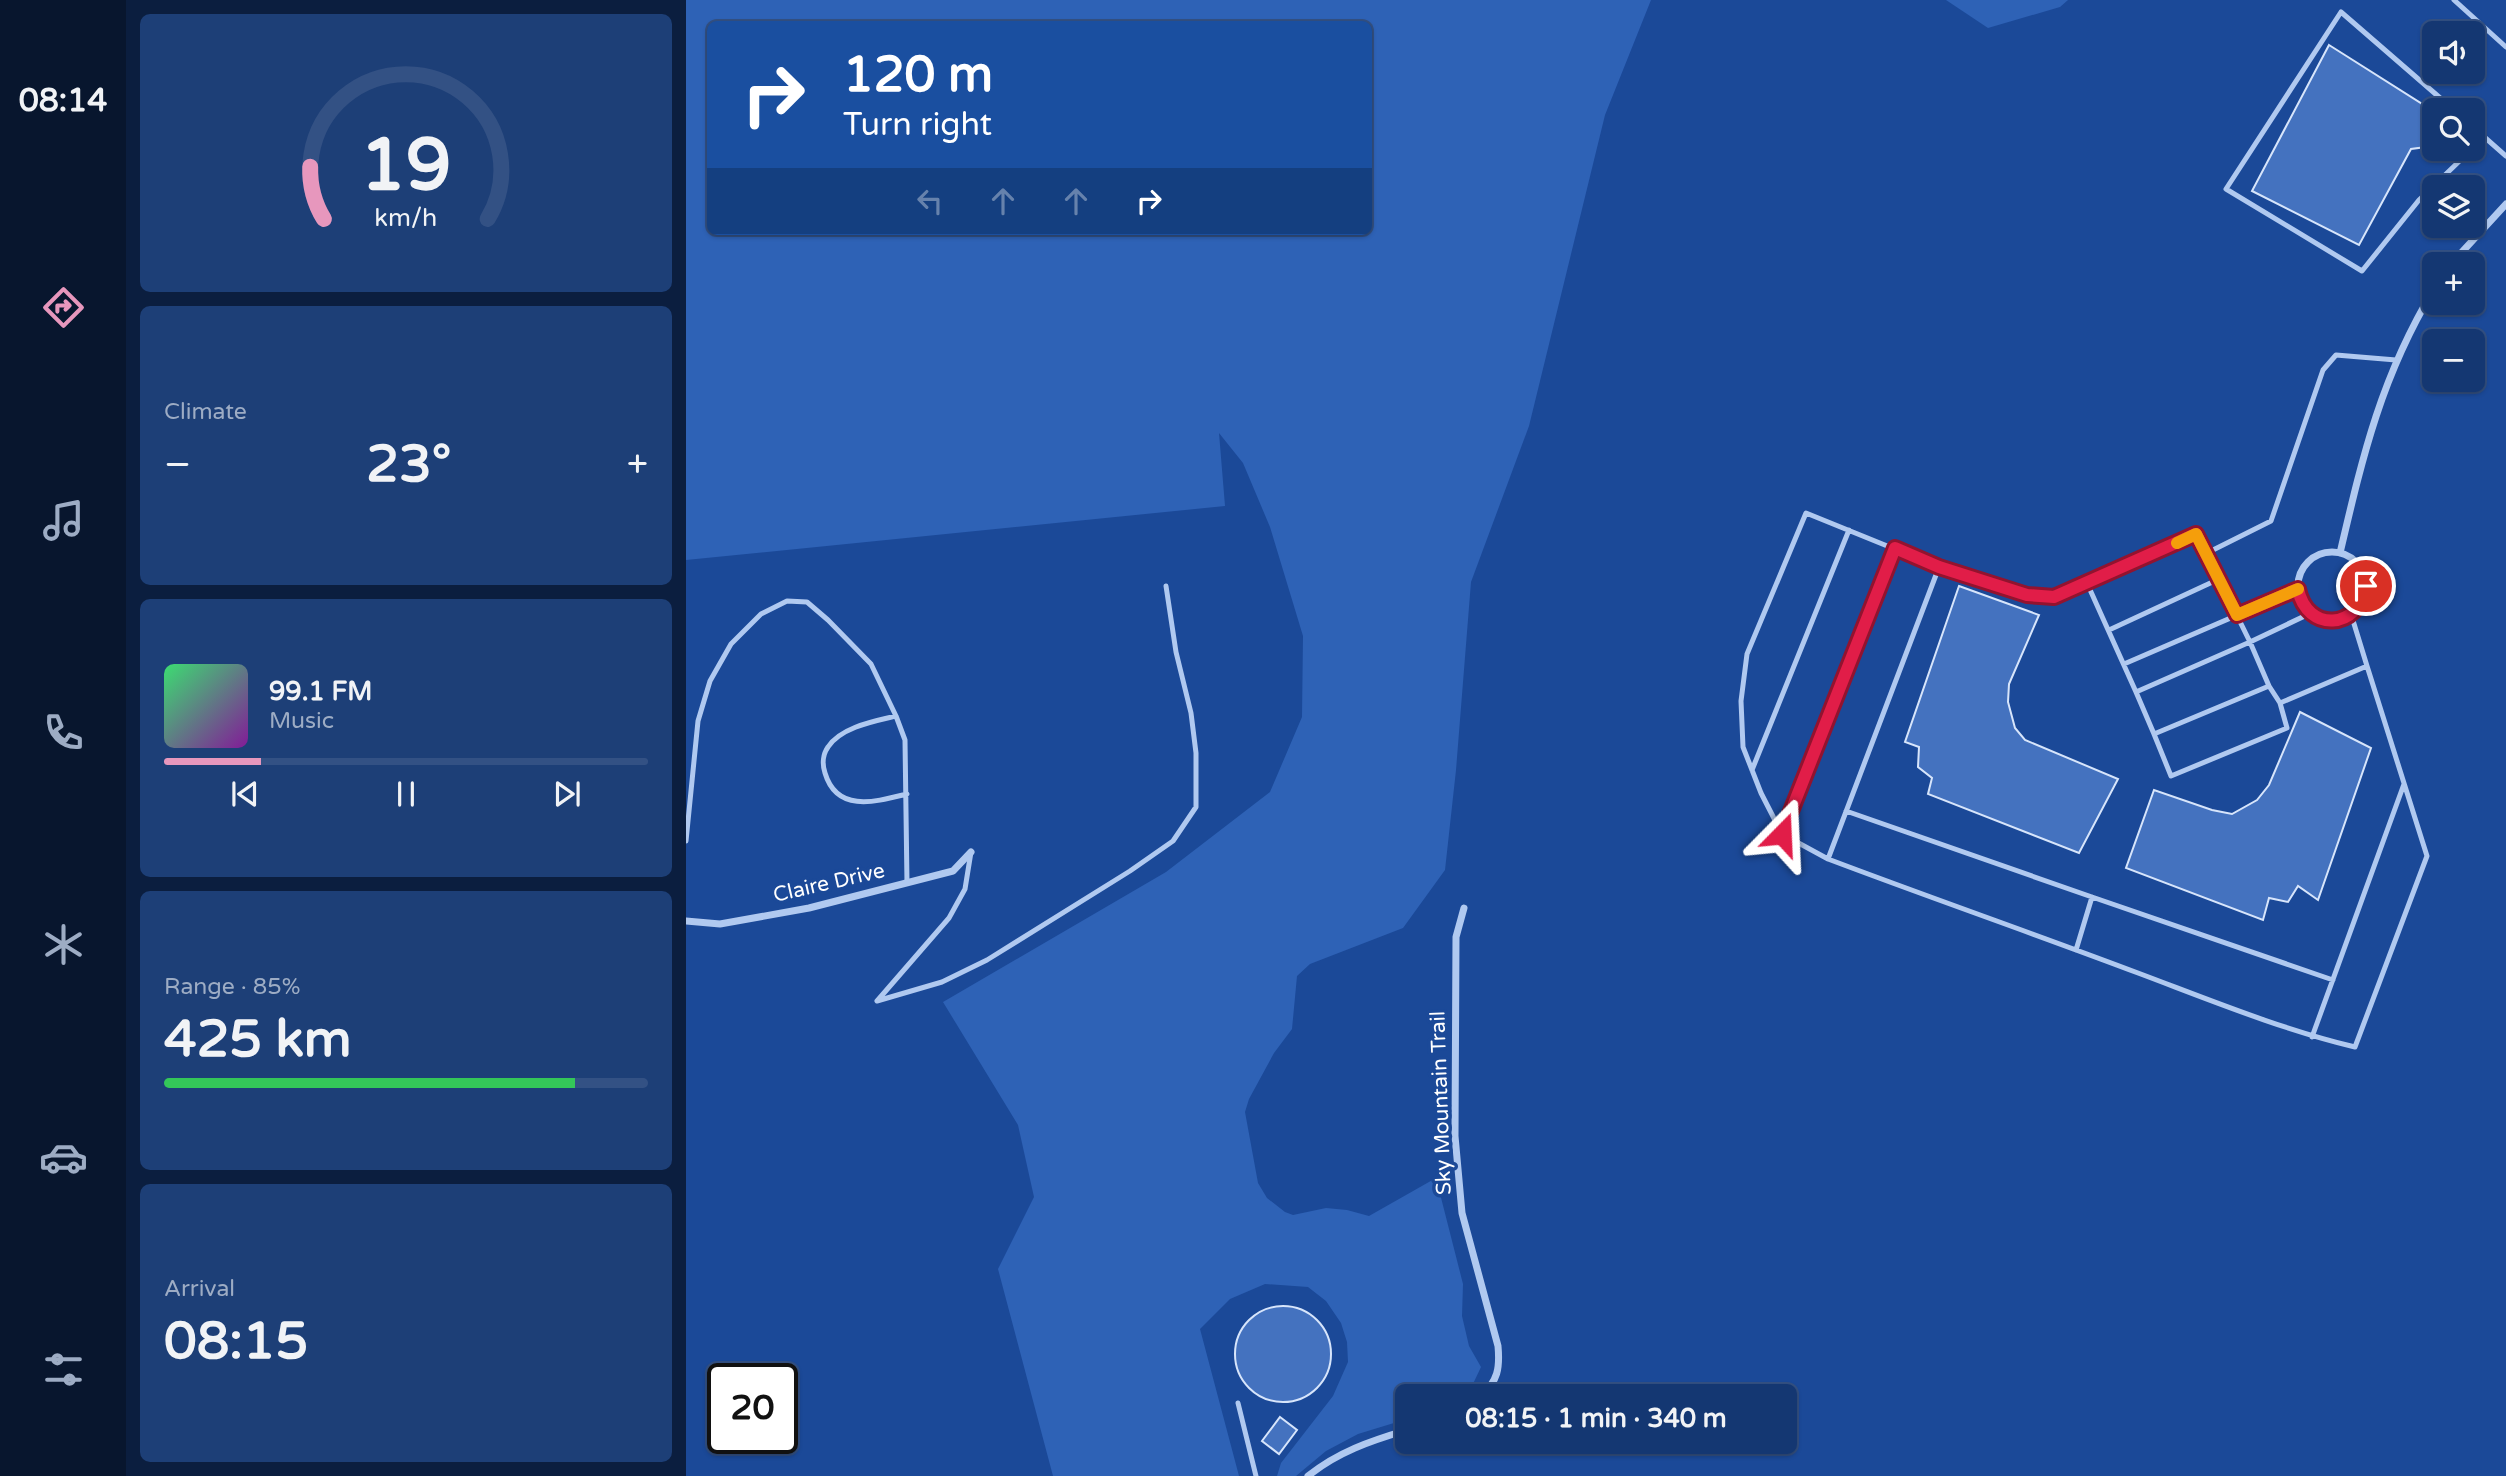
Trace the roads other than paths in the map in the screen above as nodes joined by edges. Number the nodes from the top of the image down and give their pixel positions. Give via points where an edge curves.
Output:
1 (2455, 0) edge
2 (2506, 47) edge
3 (2440, 98) edge
4 (2485, 138) edge
5 (2506, 156) edge
6 (2460, 161) edge
7 (2506, 204) edge
8 (2462, 252) edge
9 (2422, 311) edge
10 (2396, 359) junction
11 (1849, 530) junction
12 (1895, 548) junction
13 (2340, 553) junction
14 (2207, 554) junction
15 (1939, 567) junction
16 (2219, 579) junction
17 (2087, 583) junction
18 (1166, 586) dead end
19 (2298, 589) junction
20 (2311, 613) junction
21 (2351, 614) junction
22 (2237, 615) junction
23 (2109, 630) junction
24 (2250, 642) junction
25 (2124, 664) junction
26 (2367, 666) junction
27 (2269, 686) junction
28 (2136, 692) junction
29 (2280, 704) junction
30 (896, 716) junction
31 (2154, 734) junction
32 (1752, 769) junction
33 (2404, 784) junction
34 (907, 794) junction
35 (1846, 811) junction
36 (1782, 834) junction
37 (686, 841) edge
38 (971, 852) joint
39 (1828, 859) junction
40 (907, 883) junction
41 (2092, 897) junction
42 (1464, 908) dead end
43 (686, 922) edge
44 (2076, 950) junction
45 (2333, 980) junction
46 (2312, 1037) junction
47 (1492, 1384) edge
48 (1238, 1404) dead end
49 (1395, 1434) edge
50 (1256, 1476) edge
51 (1308, 1476) edge

1 - 2 lane
3 - 6 lane via 2341,12 2226,189 2362,271 2419,200
4 - 5 lane
7 - 8 street
9 - 10 street
10 - 13 street via 2375,412
10 - 14 lane via 2336,355 2323,370 2271,521
11 - 12 lane
11 - 32 lane
11 - 32 lane via 1806,513 1747,653 1741,701 1744,747
12 - 15 lane
12 - 36 lane
13 - 19 street via 2310,560
13 - 21 street via 2358,565 2366,586 2359,607
14 - 16 lane
14 - 17 lane via 2196,534
15 - 17 lane via 2027,595 2054,597
15 - 35 lane
16 - 22 lane
16 - 23 lane
17 - 23 lane
18 - 38 lane via 1196,753 1196,807 1173,841 987,960 942,982 877,1001 949,918 965,889
19 - 20 street
19 - 22 lane
20 - 21 street via 2331,621
20 - 24 lane
21 - 26 lane
22 - 24 lane
22 - 25 lane
23 - 25 lane
24 - 27 lane
24 - 28 lane
25 - 28 lane
26 - 29 lane
26 - 33 lane
27 - 29 lane
27 - 31 lane
28 - 31 lane
29 - 31 lane via 2287,728 2171,776
30 - 34 lane via 905,740
30 - 34 lane via 845,733 828,746 822,764 828,785 843,798 863,803
30 - 37 lane via 871,664 807,602 787,601 761,614 731,644 710,681 698,721
32 - 36 lane
33 - 45 lane
33 - 46 lane via 2427,856 2355,1047
34 - 40 lane
35 - 39 lane
35 - 41 lane
36 - 39 lane
38 - 40 street, Claire Drive via 953,871
39 - 44 lane
40 - 43 street, Claire Drive via 720,924
41 - 44 lane
41 - 45 lane
42 - 47 street, Sky Mountain Trail via 1456,937 1455,1136 1462,1213 1499,1346 1500,1367
44 - 46 lane
45 - 46 lane
48 - 50 lane
49 - 51 street via 1338,1455

